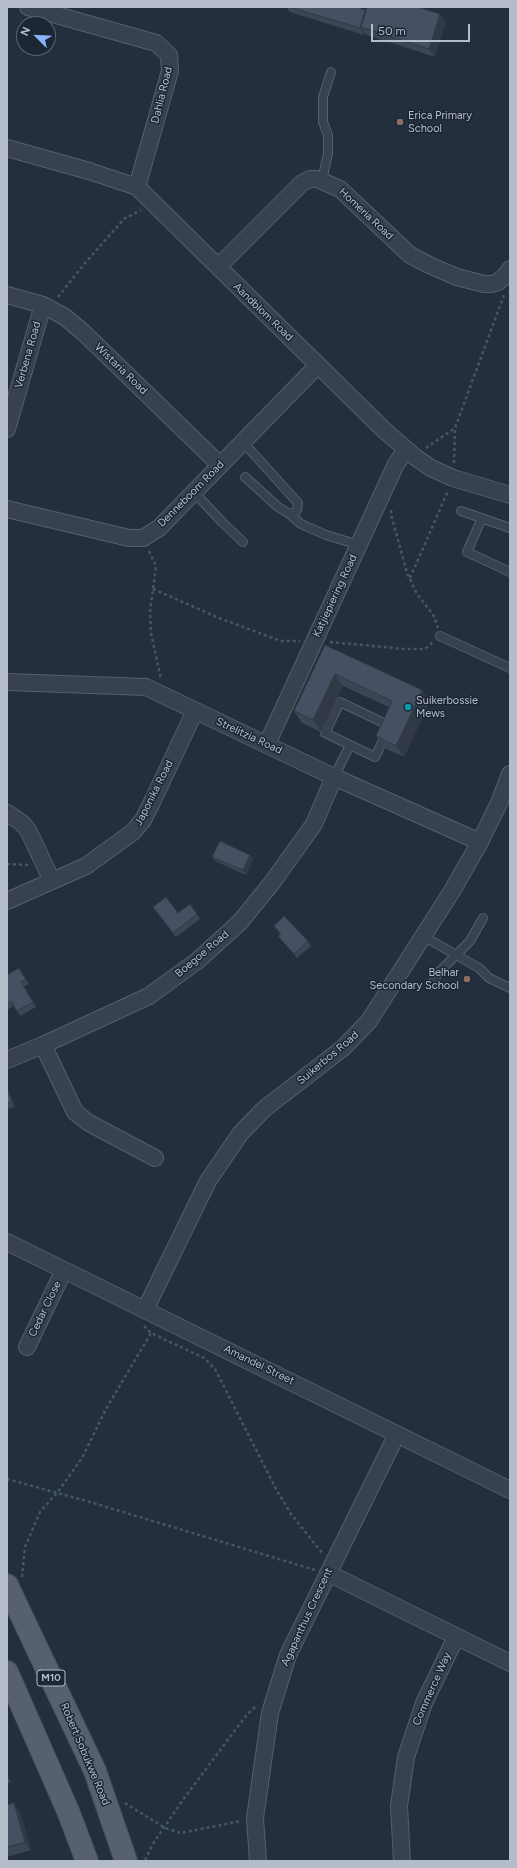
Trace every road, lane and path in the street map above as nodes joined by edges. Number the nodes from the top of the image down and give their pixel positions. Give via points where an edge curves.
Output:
1 (28, 7) edge
2 (331, 72) dead end
3 (7, 148) edge
4 (322, 180) junction
5 (137, 187) junction
6 (146, 207) dead end
7 (218, 267) junction
8 (510, 269) edge
9 (506, 292) dead end
10 (7, 295) edge
11 (47, 307) junction
12 (318, 365) junction
13 (455, 428) junction
14 (7, 429) edge
15 (243, 442) junction
16 (413, 451) junction
17 (220, 466) junction
18 (245, 477) dead end
19 (452, 478) junction
20 (194, 492) junction
21 (382, 494) junction
22 (510, 495) edge
23 (7, 509) edge
24 (461, 511) dead end
25 (288, 513) junction
26 (482, 518) junction
27 (510, 528) edge
28 (143, 538) junction
29 (243, 542) dead end
30 (359, 545) junction
31 (510, 572) edge
32 (410, 579) junction
33 (153, 589) junction
34 (440, 636) junction
35 (316, 637) junction
36 (510, 668) edge
37 (7, 682) edge
38 (159, 693) junction
39 (195, 711) junction
40 (267, 744) junction
41 (350, 745) junction
42 (510, 774) edge
43 (334, 777) junction
44 (7, 813) edge
45 (480, 842) junction
46 (7, 864) edge
47 (45, 866) junction
48 (52, 881) junction
49 (7, 901) edge
50 (483, 918) dead end
51 (423, 936) junction
52 (455, 954) junction
53 (431, 985) dead end
54 (510, 988) edge
55 (44, 1045) junction
56 (7, 1060) edge
57 (155, 1158) dead end
58 (7, 1242) edge
59 (64, 1270) junction
60 (145, 1310) junction
61 (27, 1347) dead end
62 (397, 1434) junction
63 (7, 1479) edge
64 (510, 1490) edge
65 (57, 1493) junction
66 (328, 1573) junction
67 (14, 1584) edge
68 (456, 1637) junction
69 (510, 1663) edge
70 (7, 1672) edge
71 (277, 1689) junction
72 (122, 1802) dead end
73 (255, 1818) junction
74 (165, 1828) junction
75 (136, 1860) edge
76 (87, 1861) edge
77 (258, 1861) edge
78 (402, 1861) edge

1 - 5 street, Dahlia Road via 156,43 169,55 170,71
2 - 4 lane via 323,97 323,122 328,135 328,154
3 - 5 street, Aandblom Road
4 - 7 street via 310,179 302,183
4 - 8 street, Homeria Road via 340,188 410,254 429,265 457,277 484,284 498,282
5 - 7 street, Aandblom Road
6 - 11 path via 124,219
7 - 12 street, Aandblom Road
9 - 13 path
10 - 11 street, Wistaria Road
11 - 14 street, Verbena Road
11 - 17 street, Wistaria Road via 84,333
12 - 15 street, Denneboom Road
12 - 16 street, Aandblom Road
13 - 16 path
13 - 19 path
15 - 17 street, Denneboom Road
15 - 25 lane via 298,503 294,514
16 - 19 street, Aandblom Road via 431,468
16 - 21 street, Katjiepiering Road via 396,464
17 - 20 street, Denneboom Road
18 - 25 lane
19 - 22 street, Aandblom Road
19 - 32 path
20 - 28 street, Denneboom Road via 159,528
20 - 29 lane
21 - 30 street, Katjiepiering Road
21 - 32 path via 391,497 392,518
23 - 28 street via 128,538
24 - 26 lane
25 - 30 lane via 301,524
26 - 27 lane
26 - 31 lane via 467,552
28 - 33 path via 156,566
30 - 35 street, Katjiepiering Road
32 - 34 path via 417,594 434,616
33 - 35 path via 219,618 281,641 301,641
33 - 38 path via 151,633 161,675
34 - 35 path via 425,649 328,642
34 - 36 lane
35 - 40 street, Katjiepiering Road
37 - 38 street, Strelitzia Road via 146,687
38 - 39 street, Strelitzia Road
39 - 40 street, Strelitzia Road
39 - 48 street, Japonika Road via 143,820 133,832 86,866
40 - 43 street, Strelitzia Road
41 - 41 lane via 325,733 340,702 390,726 376,757
41 - 43 lane
42 - 45 street, Suikerbos Road
43 - 45 street, Strelitzia Road
43 - 55 street, Boegoe Road via 314,824 240,922 197,961 149,996
44 - 47 street via 28,830
45 - 51 street, Suikerbos Road
46 - 47 path
47 - 48 street
48 - 49 street, Japonika Road
50 - 52 lane via 470,941
51 - 52 lane
51 - 60 street, Suikerbos Road via 369,1021 357,1035 264,1109 240,1134 208,1181
52 - 53 lane
52 - 54 lane via 479,968 489,978
55 - 56 street, Boegoe Road
55 - 57 street via 75,1112 89,1123
58 - 59 street, Amandel Street
59 - 60 street, Amandel Street
59 - 61 street, Cedar Close
60 - 62 street, Amandel Street
62 - 64 street, Amandel Street
62 - 66 street, Agapanthus Crescent
63 - 65 path
65 - 66 path
65 - 66 path via 82,1458 106,1409 151,1333 204,1358 215,1369 276,1489 291,1514 326,1557
65 - 67 path via 40,1512
66 - 68 street
66 - 71 street, Agapanthus Crescent via 288,1655
67 - 75 main road, Robert Sobukwe Road / M10
68 - 69 street
68 - 78 street, Commerce Way via 424,1703 406,1757 399,1806
70 - 76 main road
71 - 73 street, Agapanthus Crescent via 270,1713
71 - 74 path via 265,1695 245,1718 185,1796
72 - 74 path
73 - 74 path via 200,1831 181,1833
73 - 77 street, Agapanthus Crescent
74 - 75 path

